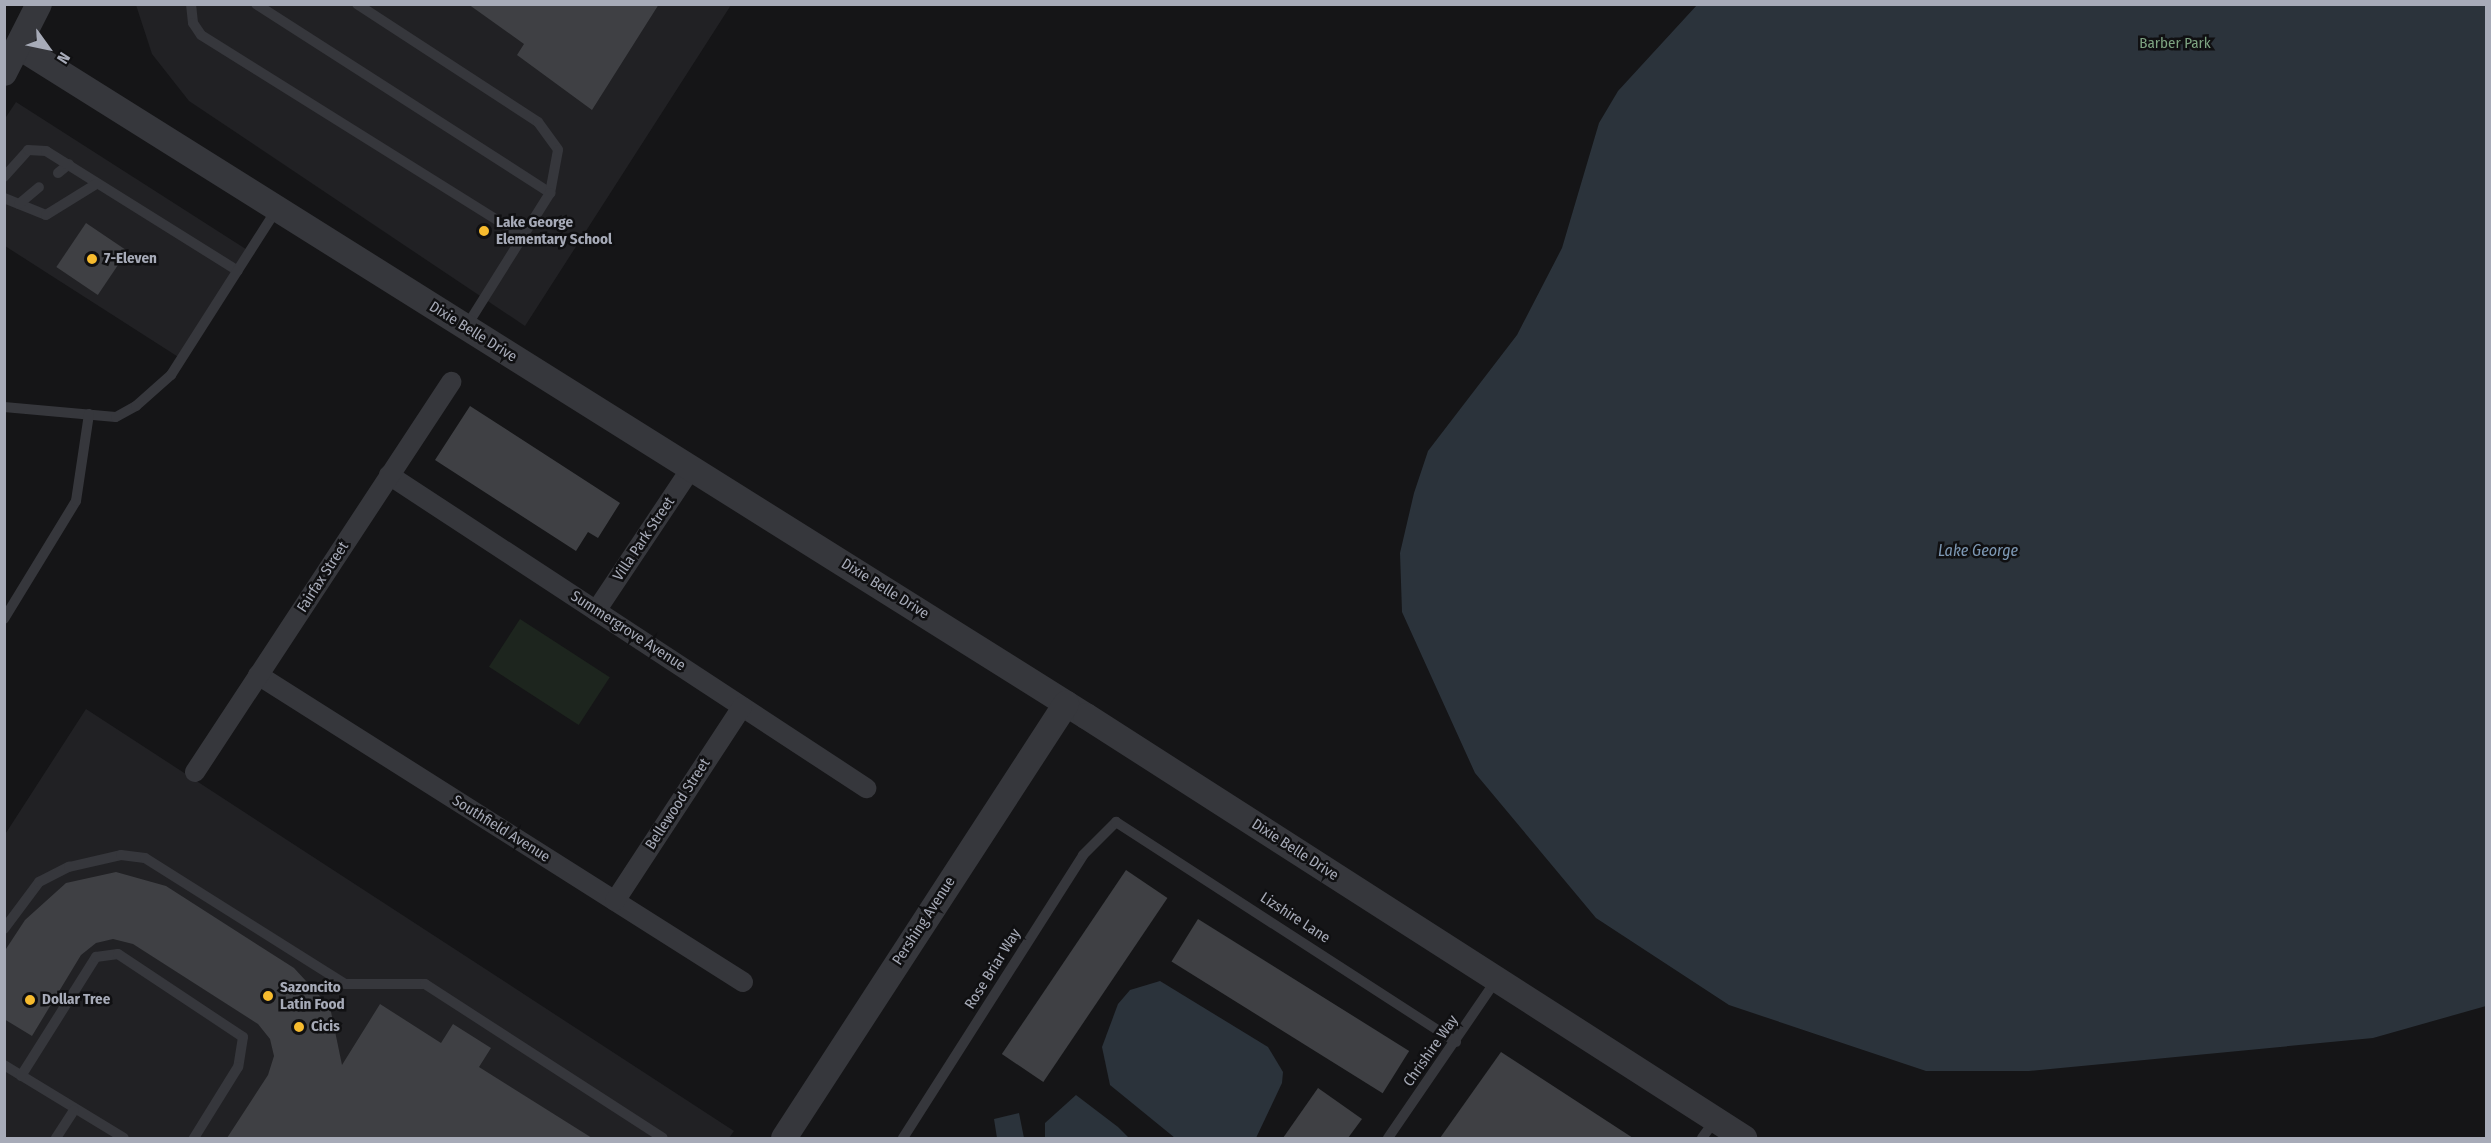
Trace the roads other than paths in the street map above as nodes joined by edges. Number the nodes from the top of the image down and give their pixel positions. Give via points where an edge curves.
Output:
1 (39, 4) edge
2 (191, 4) edge
3 (256, 4) edge
4 (357, 4) edge
5 (13, 43) edge
6 (4, 73) edge
7 (69, 164) junction
8 (58, 174) dead end
9 (4, 177) edge
10 (96, 183) junction
11 (39, 187) dead end
12 (550, 193) junction
13 (4, 198) edge
14 (19, 204) junction
15 (276, 210) junction
16 (524, 236) junction
17 (238, 271) junction
18 (466, 328) junction
19 (450, 382) dead end
20 (4, 407) edge
21 (89, 414) junction
22 (692, 467) junction
23 (390, 475) junction
24 (596, 611) junction
25 (4, 619) edge
26 (258, 675) junction
27 (1066, 704) junction
28 (742, 707) junction
29 (195, 772) dead end
30 (866, 788) dead end
31 (1116, 822) joint
32 (615, 901) junction
33 (4, 929) edge
34 (1497, 979) junction
35 (743, 982) dead end
36 (1456, 1042) junction
37 (4, 1065) edge
38 (21, 1076) junction
39 (74, 1110) junction
40 (1709, 1129) edge
41 (56, 1138) edge
42 (124, 1138) edge
43 (194, 1138) edge
44 (663, 1138) edge
45 (784, 1138) edge
46 (903, 1138) edge
47 (1388, 1138) edge
48 (1744, 1138) edge

1 - 5 street
2 - 16 lane via 193,23 201,34
3 - 12 lane
4 - 12 lane via 548,131 559,162
5 - 6 street
5 - 15 street, Dixie Belle Drive
7 - 8 lane
7 - 9 lane via 39,148 28,150
7 - 10 lane
10 - 14 lane via 46,215
10 - 17 lane
11 - 14 lane
12 - 16 lane
13 - 14 lane
15 - 17 lane
15 - 18 street, Dixie Belle Drive
16 - 18 lane
17 - 21 lane via 171,375 116,417
18 - 22 street, Dixie Belle Drive
19 - 23 street, Fairfax Street
20 - 21 lane
21 - 25 lane via 76,501
22 - 24 street, Villa Park Street
22 - 27 street, Dixie Belle Drive
23 - 24 street, Summergrove Avenue
23 - 26 street, Fairfax Street
24 - 28 street, Summergrove Avenue
26 - 29 street, Fairfax Street
26 - 32 street, Southfield Avenue
27 - 34 street, Dixie Belle Drive
27 - 45 street, Pershing Avenue
28 - 30 street, Summergrove Avenue
28 - 32 street, Bellewood Street
31 - 36 lane, Lizshire Lane
31 - 46 lane, Rose Briar Way via 1083,855
32 - 35 street, Southfield Avenue
33 - 44 lane via 39,882 122,855 145,858 345,984 425,984
34 - 36 lane, Chrishire Way
34 - 40 street, Dixie Belle Drive
36 - 47 lane, Chrishire Way
37 - 38 lane
38 - 39 lane
38 - 43 lane via 96,957 118,954 243,1037 238,1067
39 - 41 lane
39 - 42 lane
40 - 48 street, Dixie Belle Drive

